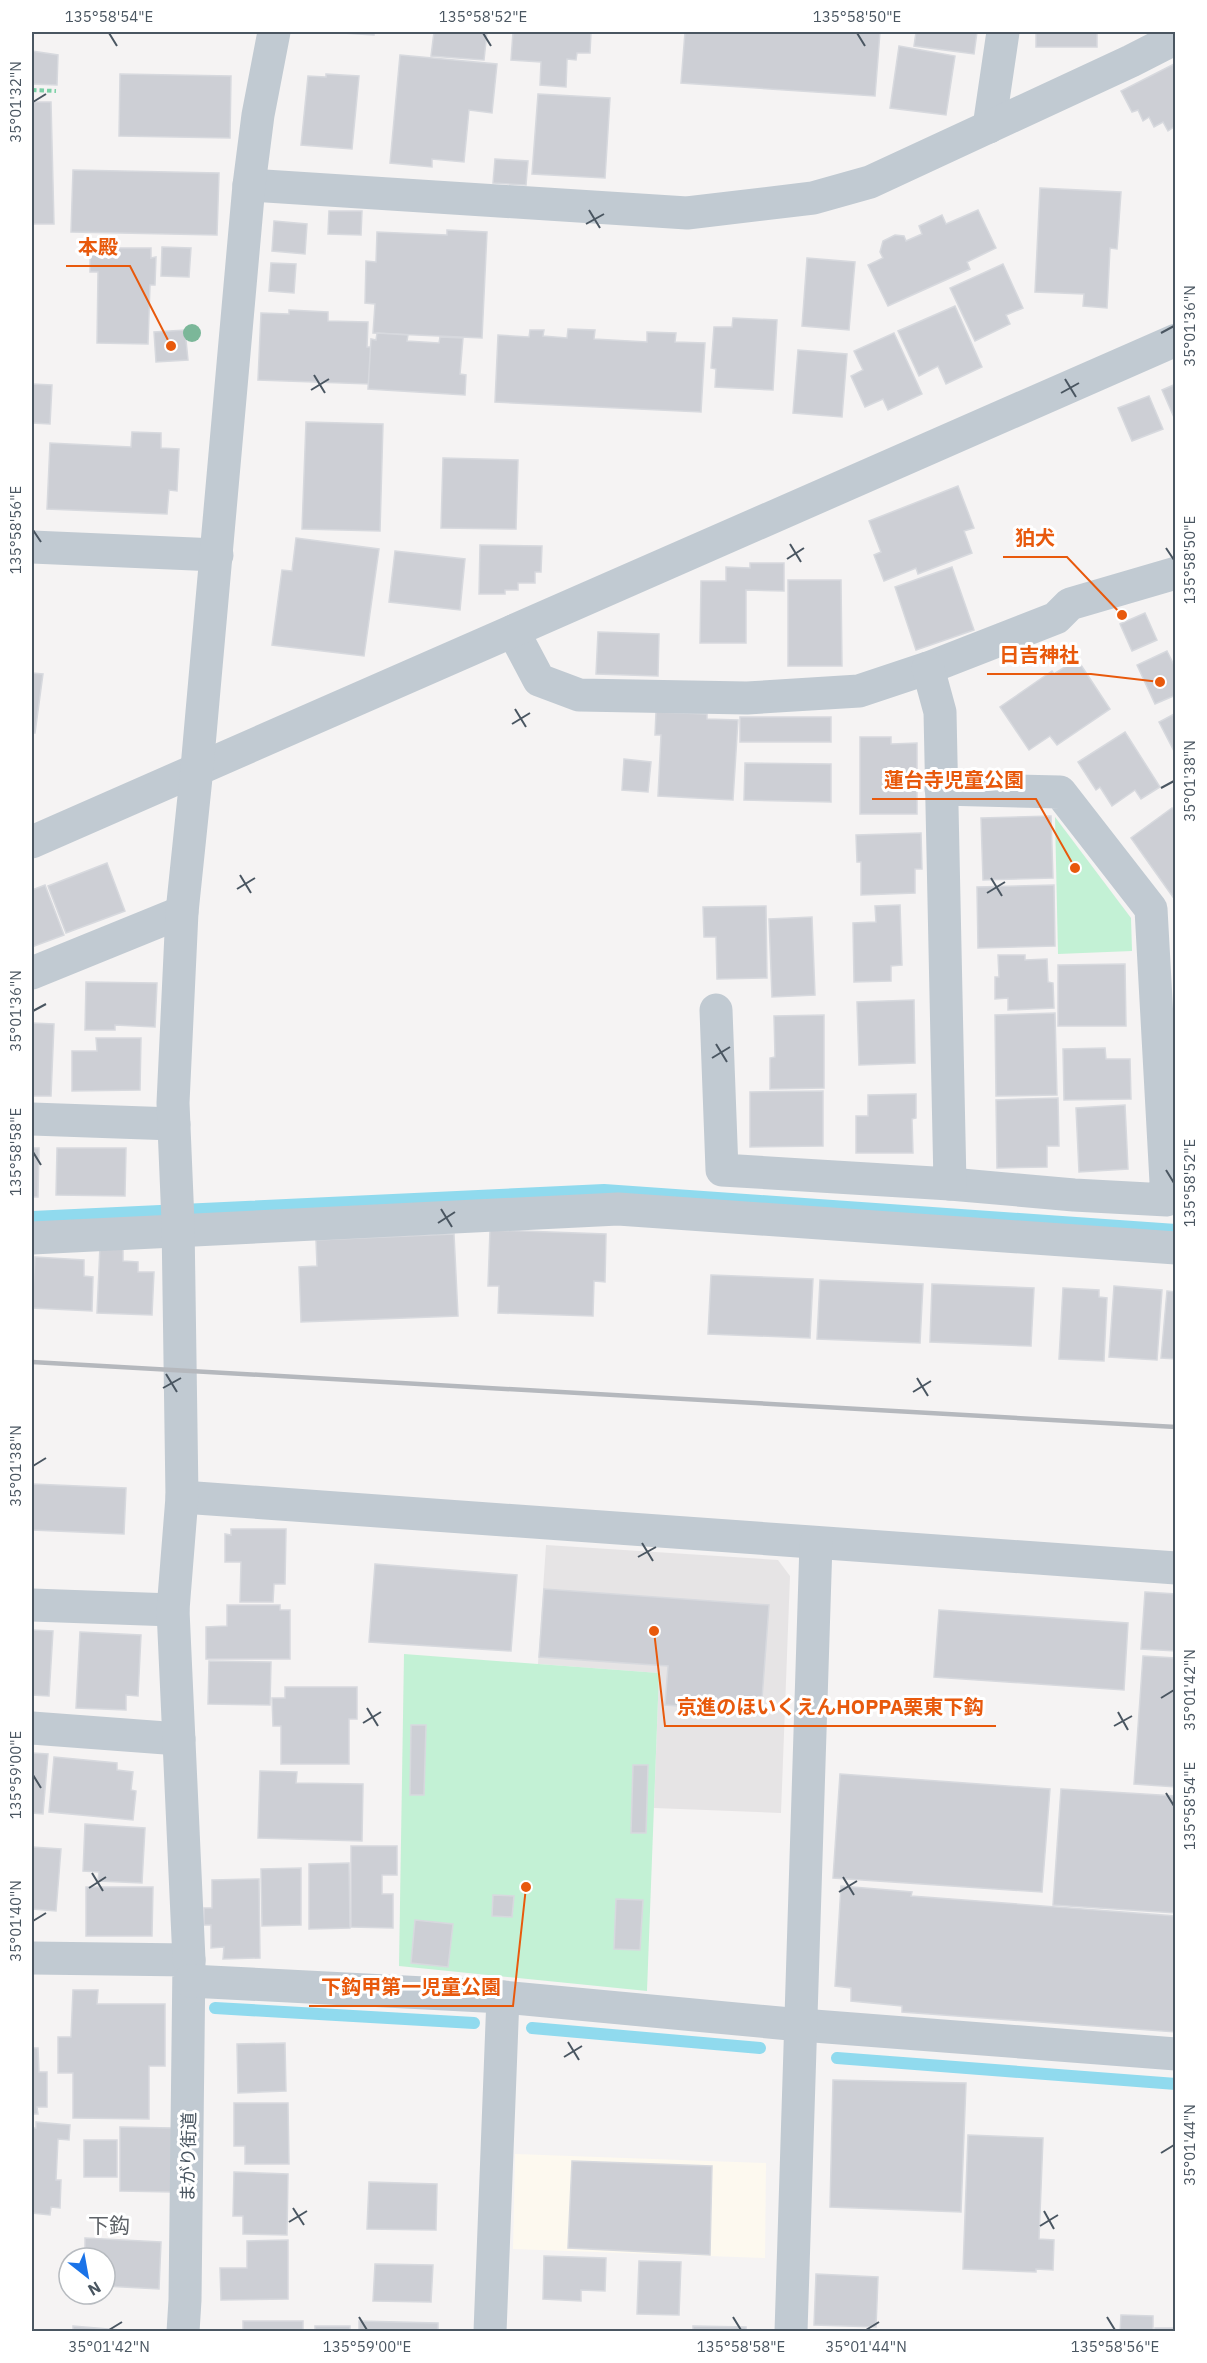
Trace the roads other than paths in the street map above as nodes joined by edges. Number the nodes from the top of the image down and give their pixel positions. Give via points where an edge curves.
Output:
1 (274, 32) edge
2 (1003, 32) edge
3 (1176, 38) edge
4 (989, 127) junction
5 (249, 185) junction
6 (1176, 340) edge
7 (32, 547) edge
8 (217, 555) junction
9 (1176, 573) edge
10 (513, 631) junction
11 (928, 668) junction
12 (197, 768) junction
13 (941, 789) junction
14 (32, 842) edge
15 (182, 912) junction
16 (32, 973) edge
17 (716, 1010) dead end
18 (32, 1119) edge
19 (174, 1124) junction
20 (950, 1184) junction
21 (1171, 1200) edge
22 (178, 1218) junction
23 (32, 1238) edge
24 (1176, 1248) edge
25 (182, 1497) junction
26 (816, 1543) junction
27 (1176, 1568) edge
28 (32, 1605) edge
29 (173, 1610) junction
30 (32, 1728) edge
31 (179, 1738) junction
32 (32, 1958) edge
33 (190, 1971) junction
34 (503, 1996) junction
35 (801, 2025) junction
36 (1176, 2054) edge
37 (183, 2331) edge
38 (490, 2331) edge
39 (791, 2331) edge

1 - 5 street, まがり街道
2 - 4 street
3 - 4 street
4 - 5 street via 870,182 813,198 687,213
5 - 8 street, まがり街道
6 - 10 street
7 - 8 street
8 - 12 street, まがり街道
9 - 11 street via 1070,604 1056,618
10 - 11 street via 539,680 579,695 747,698 859,691
10 - 12 street
11 - 13 street via 940,711
12 - 14 street
12 - 15 street, まがり街道
13 - 20 street
13 - 21 street via 1060,792 1151,909
15 - 16 street
15 - 19 street, まがり街道
17 - 20 street via 722,1170
18 - 19 street
19 - 22 street, まがり街道
20 - 21 street
22 - 23 street
22 - 24 street via 618,1209
22 - 25 street, まがり街道
25 - 26 street
25 - 29 street, まがり街道
26 - 27 street
26 - 35 street
28 - 29 street
29 - 31 street, まがり街道
30 - 31 street
31 - 33 street, まがり街道
32 - 33 street
33 - 34 street
33 - 37 street, まがり街道
34 - 35 street
34 - 38 street
35 - 36 street
35 - 39 street

